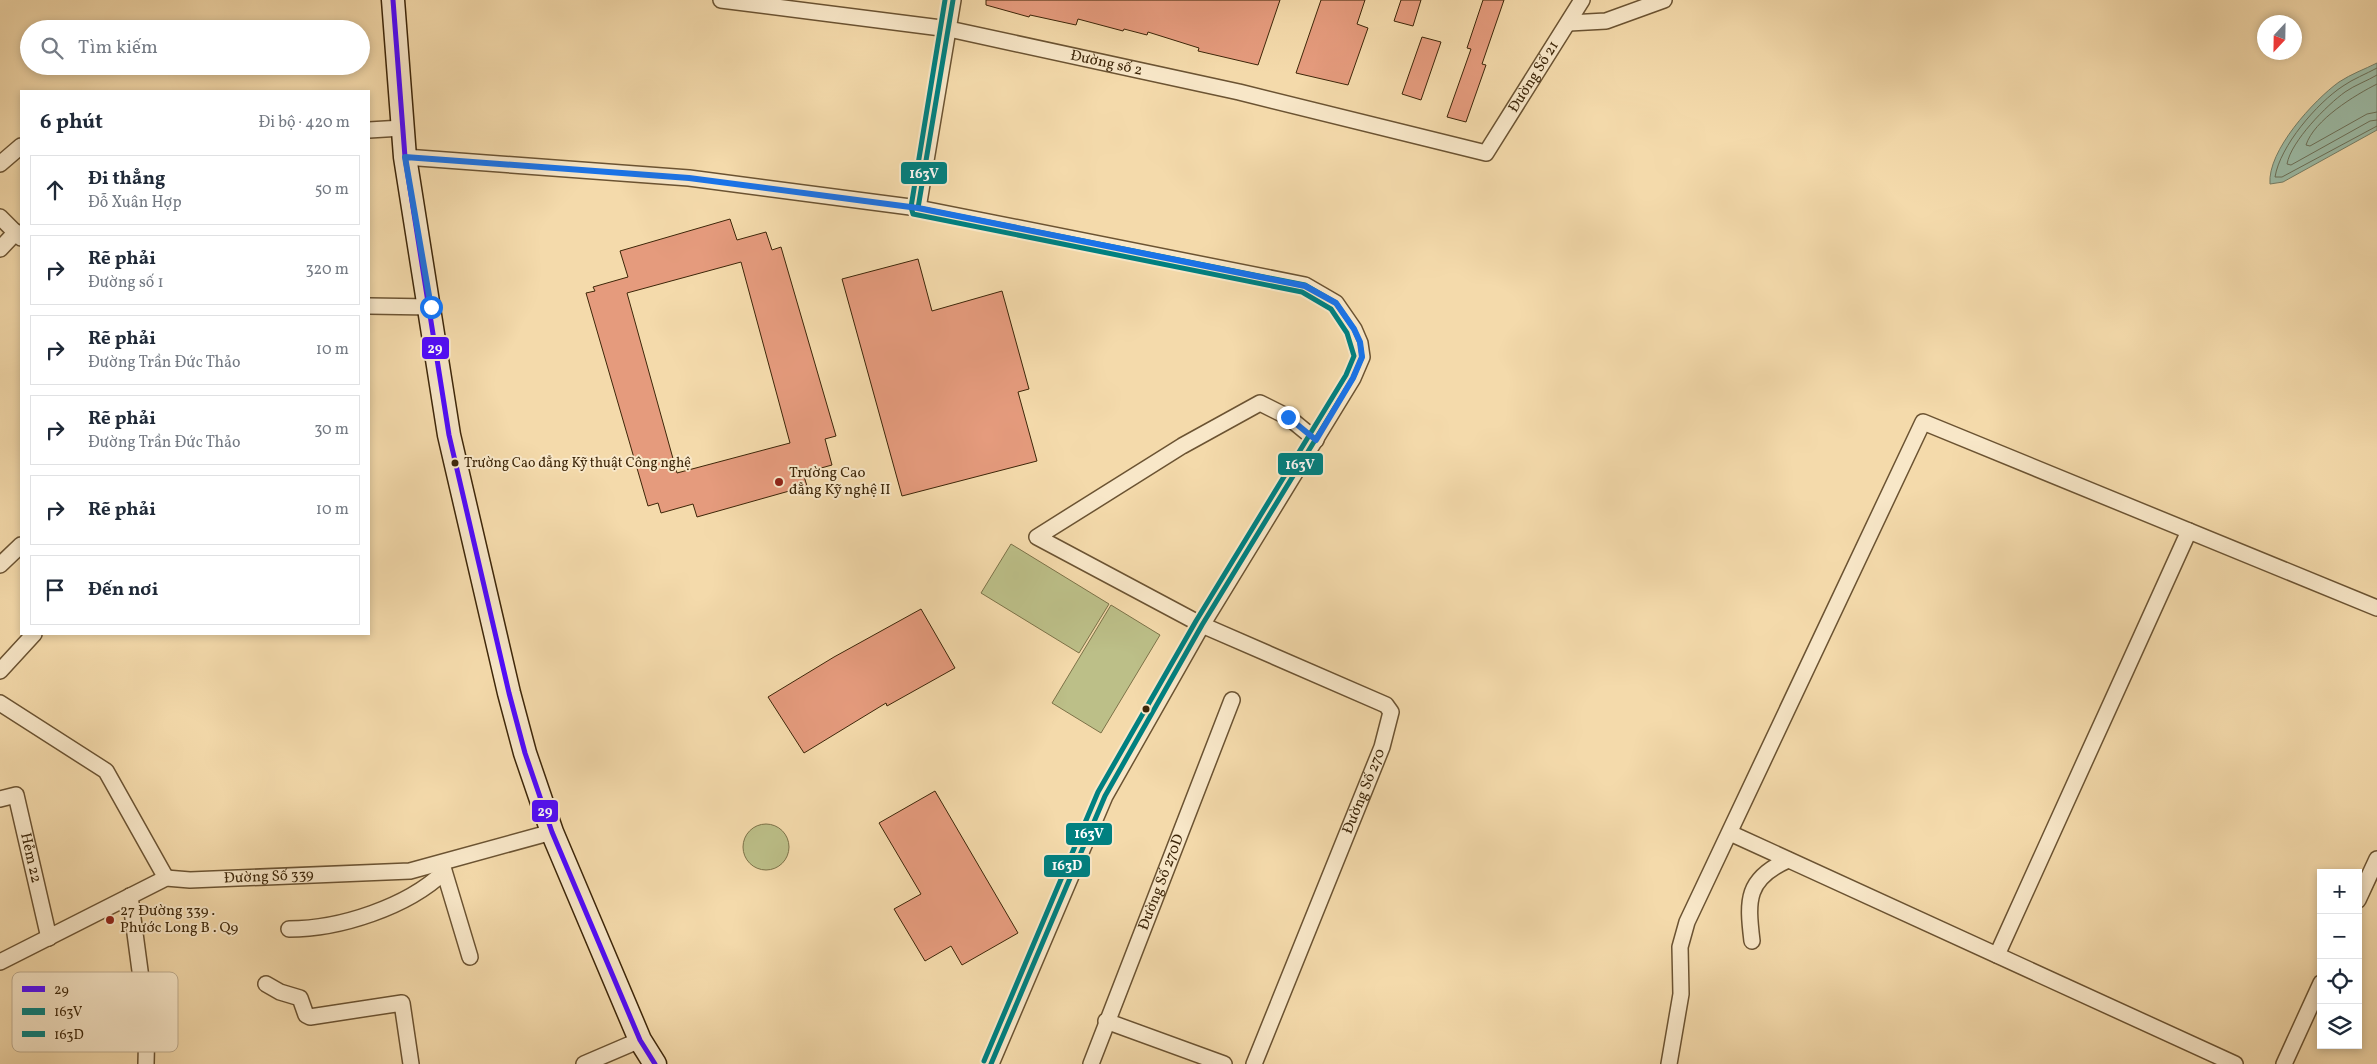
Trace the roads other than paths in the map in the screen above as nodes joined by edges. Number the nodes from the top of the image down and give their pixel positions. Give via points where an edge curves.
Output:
1 (393, 0) edge
2 (721, 0) edge
3 (954, 0) edge
4 (1580, 0) edge
5 (1664, 0) edge
6 (1569, 23) junction
7 (949, 29) junction
8 (402, 128) junction
9 (370, 130) edge
10 (20, 147) edge
11 (1486, 153) joint
12 (405, 157) junction
13 (0, 164) edge
14 (918, 208) junction
15 (0, 217) edge
16 (19, 235) edge
17 (0, 249) edge
18 (370, 306) edge
19 (431, 307) junction
20 (1316, 440) junction
21 (2189, 531) junction
22 (20, 546) edge
23 (0, 565) edge
24 (2377, 608) edge
25 (1202, 625) junction
26 (33, 635) edge
27 (0, 671) edge
28 (1232, 700) dead end
29 (0, 703) edge
30 (0, 799) edge
31 (552, 832) junction
32 (1730, 833) junction
33 (2377, 859) edge
34 (1788, 860) junction
35 (442, 867) junction
36 (166, 878) junction
37 (2362, 891) edge
38 (130, 896) junction
39 (289, 929) dead end
40 (49, 938) junction
41 (1752, 942) dead end
42 (1997, 955) junction
43 (470, 957) dead end
44 (0, 962) edge
45 (141, 972) edge
46 (266, 984) dead end
47 (2317, 992) edge
48 (1106, 1021) junction
49 (640, 1040) junction
50 (411, 1064) edge
51 (584, 1064) edge
52 (655, 1064) edge
53 (991, 1064) edge
54 (1091, 1064) edge
55 (1224, 1064) edge
56 (1254, 1064) edge
57 (1669, 1064) edge
58 (2235, 1064) edge
59 (2284, 1064) edge

1 - 8 main road
2 - 7 street, Đường số 2
3 - 7 street
4 - 6 street, Đường Số 21
5 - 6 street via 1606,21
6 - 11 street, Đường Số 21
7 - 11 street, Đường số 2 via 1239,92
7 - 14 street
8 - 9 street
8 - 12 main road
10 - 13 street
12 - 14 street via 689,178
12 - 19 main road
14 - 20 street via 1305,286 1336,303 1354,329 1362,357
15 - 16 street
16 - 17 street
18 - 19 street
19 - 31 main road via 449,435 507,684 525,753
20 - 25 street
20 - 25 street, Đường Số 270 via 1288,417 1260,403 1182,446 1037,537
21 - 24 street
21 - 32 street via 1923,422
21 - 42 street
22 - 23 street
25 - 53 street via 1105,796
25 - 56 street, Đường Số 270 via 1386,705 1391,712 1382,747
26 - 27 street
28 - 48 street, Đường Số 270D
29 - 36 street via 106,771
30 - 40 street, Hẻm 22 via 16,795
31 - 35 street, Đường Số 339
31 - 49 main road
32 - 34 street
32 - 57 street via 1687,922 1680,947 1681,994
33 - 37 street
34 - 41 street via 1770,868 1754,886 1749,901
34 - 42 street
35 - 36 street, Đường Số 339 via 190,880
35 - 39 street via 429,886 392,907 336,922
35 - 43 street
36 - 38 street
38 - 40 street
38 - 45 street
40 - 44 street
42 - 58 street
46 - 50 street via 300,998 310,1017 402,1003
47 - 59 street
48 - 54 street, Đường Số 270D
48 - 55 street
49 - 51 street
49 - 52 main road

